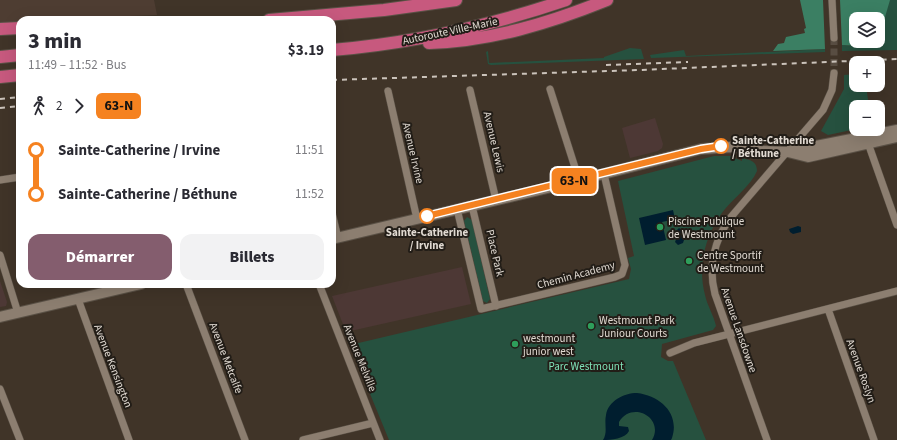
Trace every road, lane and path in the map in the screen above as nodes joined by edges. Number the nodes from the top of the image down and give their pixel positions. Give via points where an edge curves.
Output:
1 (456, 0) edge
2 (566, 0) edge
3 (607, 0) edge
4 (832, 0) edge
5 (315, 16) edge
6 (16, 28) edge
7 (0, 29) edge
8 (834, 38) tunnel mouth
9 (384, 45) junction
10 (336, 50) edge
11 (16, 56) edge
12 (0, 57) edge
13 (834, 73) tunnel mouth
14 (16, 75) edge
15 (0, 77) edge
16 (550, 88) dead end
17 (470, 90) dead end
18 (388, 92) dead end
19 (897, 130) edge
20 (897, 137) edge
21 (868, 143) junction
22 (788, 152) junction
23 (604, 174) junction
24 (16, 178) edge
25 (0, 180) edge
26 (579, 180) junction
27 (496, 200) junction
28 (472, 206) junction
29 (457, 209) junction
30 (417, 219) junction
31 (897, 225) edge
32 (336, 238) edge
33 (0, 255) edge
34 (124, 288) edge
35 (188, 288) edge
36 (321, 288) edge
37 (897, 291) edge
38 (78, 299) junction
39 (496, 306) junction
40 (828, 309) junction
41 (18, 313) junction
42 (0, 317) edge
43 (728, 334) junction
44 (670, 353) dead end
45 (0, 389) edge
46 (373, 422) junction
47 (20, 440) edge
48 (129, 440) edge
49 (245, 440) edge
50 (303, 440) edge
51 (380, 440) edge
52 (767, 440) edge
53 (874, 440) edge

1 - 5 highway
2 - 9 highway, Autoroute Ville-Marie via 475,27
3 - 9 highway via 498,35 463,41
4 - 8 street
6 - 7 highway
9 - 10 highway, Autoroute Ville-Marie
11 - 12 highway
13 - 22 street, Avenue Lansdowne via 832,90 823,110
14 - 15 highway
16 - 26 street
17 - 27 street, Avenue Lewis
18 - 30 street, Avenue Irvine
19 - 22 main road
20 - 21 main road
21 - 22 main road via 811,156
21 - 31 street
22 - 23 main road via 727,146 711,147
22 - 43 street, Avenue Lansdowne via 731,217 717,243 712,263 712,284
23 - 26 main road
23 - 39 street, Chemin Academy via 625,265 621,275
24 - 25 street
26 - 27 main road
27 - 28 main road
28 - 29 main road
28 - 39 street, Place Park
29 - 30 main road
29 - 39 street, Chemin Academy via 481,309
30 - 32 main road
33 - 41 street
34 - 38 main road
35 - 49 street, Avenue Metcalfe
36 - 46 street, Avenue Melville
37 - 40 street
38 - 41 main road
38 - 48 street, Avenue Kensington
40 - 43 street
40 - 53 street, Avenue Roslyn
41 - 42 main road
43 - 44 street via 689,344
43 - 52 street, Avenue Lansdowne
45 - 47 street
46 - 50 street
46 - 51 street, Avenue Melville

